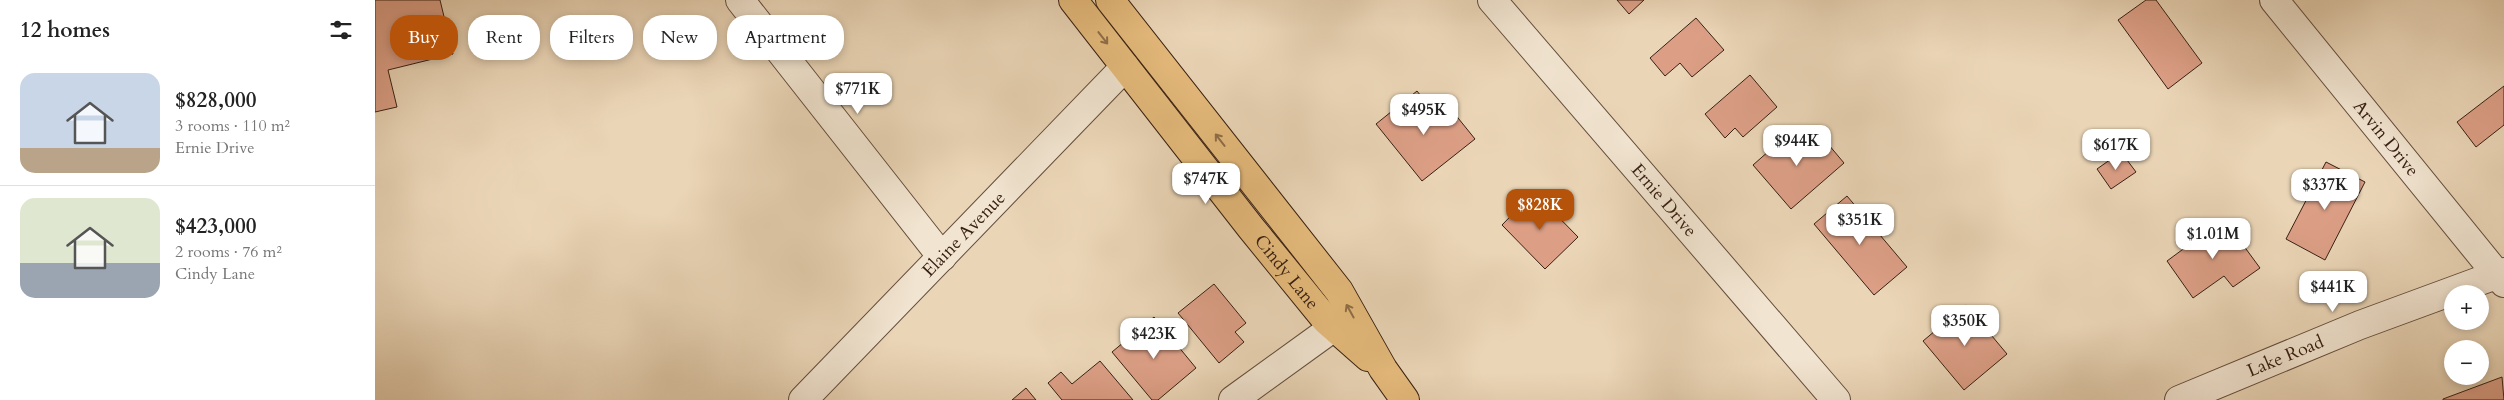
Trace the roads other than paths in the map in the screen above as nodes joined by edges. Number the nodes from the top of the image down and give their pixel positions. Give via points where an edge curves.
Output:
1 (740, 0) edge
2 (1073, 0) edge
3 (1110, 0) edge
4 (1492, 0) edge
5 (2274, 0) edge
6 (1125, 67) junction
7 (942, 257) junction
8 (2502, 277) edge
9 (1334, 327) junction
10 (1383, 369) junction
11 (803, 400) edge
12 (1233, 400) edge
13 (1405, 400) edge
14 (1836, 400) edge
15 (2179, 400) edge

1 - 7 street
2 -> 6 main road, Cindy Lane
10 -> 3 main road, Cindy Lane via 1339,291
4 - 14 street, Ernie Drive
5 - 8 street, Arvin Drive
6 - 7 street, Elaine Avenue
6 - 9 main road, Cindy Lane via 1251,228
7 - 11 street, Elaine Avenue
8 - 15 street, Lake Road via 2360,325
9 - 10 main road, Cindy Lane
9 - 12 street
10 - 13 main road, Cindy Lane

